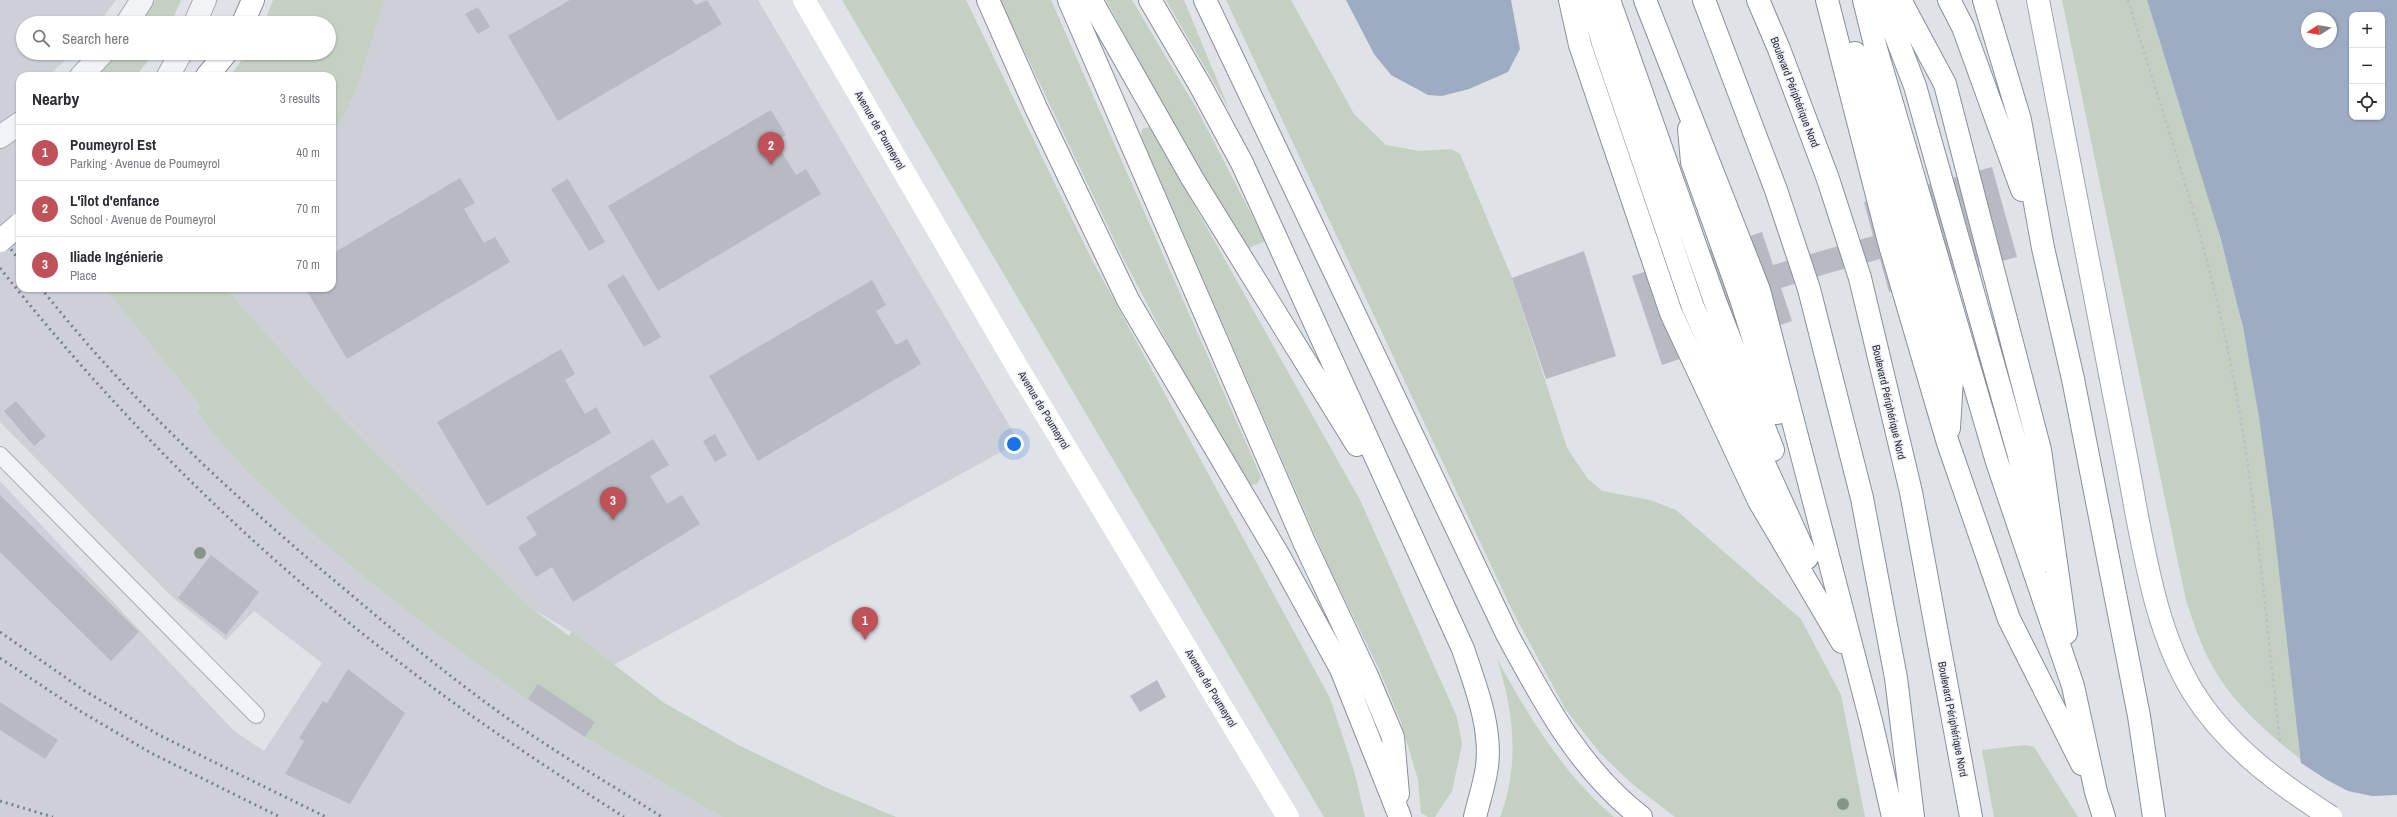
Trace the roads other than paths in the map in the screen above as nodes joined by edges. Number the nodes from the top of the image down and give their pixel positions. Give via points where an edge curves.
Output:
1 (142, 0) edge
2 (205, 0) edge
3 (253, 0) edge
4 (804, 0) edge
5 (988, 0) edge
6 (1069, 0) edge
7 (1091, 0) edge
8 (1150, 0) edge
9 (1205, 0) edge
10 (1570, 0) edge
11 (1591, 0) edge
12 (1608, 0) edge
13 (1645, 0) edge
14 (1704, 0) edge
15 (1758, 0) edge
16 (1827, 0) edge
17 (1839, 0) edge
18 (1864, 0) edge
19 (1882, 0) edge
20 (1900, 0) edge
21 (1949, 0) edge
22 (1984, 0) edge
23 (2038, 0) edge
24 (132, 16) edge
25 (198, 16) edge
26 (246, 16) edge
27 (96, 60) edge
28 (177, 60) edge
29 (220, 60) edge
30 (85, 72) edge
31 (170, 72) edge
32 (210, 72) edge
33 (16, 126) edge
34 (0, 136) edge
35 (16, 227) edge
36 (0, 241) edge
37 (2043, 248) junction
38 (1948, 443) junction
39 (0, 455) edge
40 (1406, 524) junction
41 (1855, 664) junction
42 (2073, 686) junction
43 (256, 715) dead end
44 (2096, 792) junction
45 (1288, 817) edge
46 (1400, 817) edge
47 (1475, 817) edge
48 (1641, 817) edge
49 (1893, 817) edge
50 (1913, 817) edge
51 (1971, 817) edge
52 (2104, 817) edge
53 (2154, 817) edge
54 (2331, 817) edge

1 - 24 street
2 - 25 street
3 - 26 main road
4 - 45 main road, Avenue de Poumeyrol via 1016,365
5 - 46 main road via 1036,108 1128,300 1279,556 1341,668
6 - 46 main road via 1305,544 1368,678 1392,738
7 - 40 main road via 1192,178
8 - 40 main road via 1242,163
9 - 48 main road via 1507,634 1549,710 1582,759 1606,786
10 - 41 main road via 1580,45 1671,313 1759,501
11 - 41 main road via 1693,307
12 - 41 main road via 1715,301
13 - 41 main road via 1686,100 1692,162 1740,296
14 - 50 main road via 1776,190 1809,289 1860,490 1896,678
15 - 51 main road, Boulevard Périphérique Nord via 1828,179 1860,278 1911,492
16 - 38 main road via 1889,242
17 - 38 main road via 1952,379
18 - 42 main road via 1997,462
19 - 42 main road via 1915,86 2018,452
20 - 42 main road via 1945,84 2040,450
21 - 37 main road via 1963,27
22 - 37 main road via 2020,120
23 - 54 main road, bridge via 2148,571 2164,630 2193,692 2223,730 2262,770
27 - 30 street
28 - 31 street
29 - 32 main road
33 - 34 street
35 - 36 main road, bridge
37 - 53 main road via 2073,379 2108,555 2139,716
38 - 44 main road via 2009,620
39 - 43 lane
40 - 47 main road via 1463,649 1483,716 1487,765
41 - 49 main road
42 - 44 main road
44 - 52 main road

